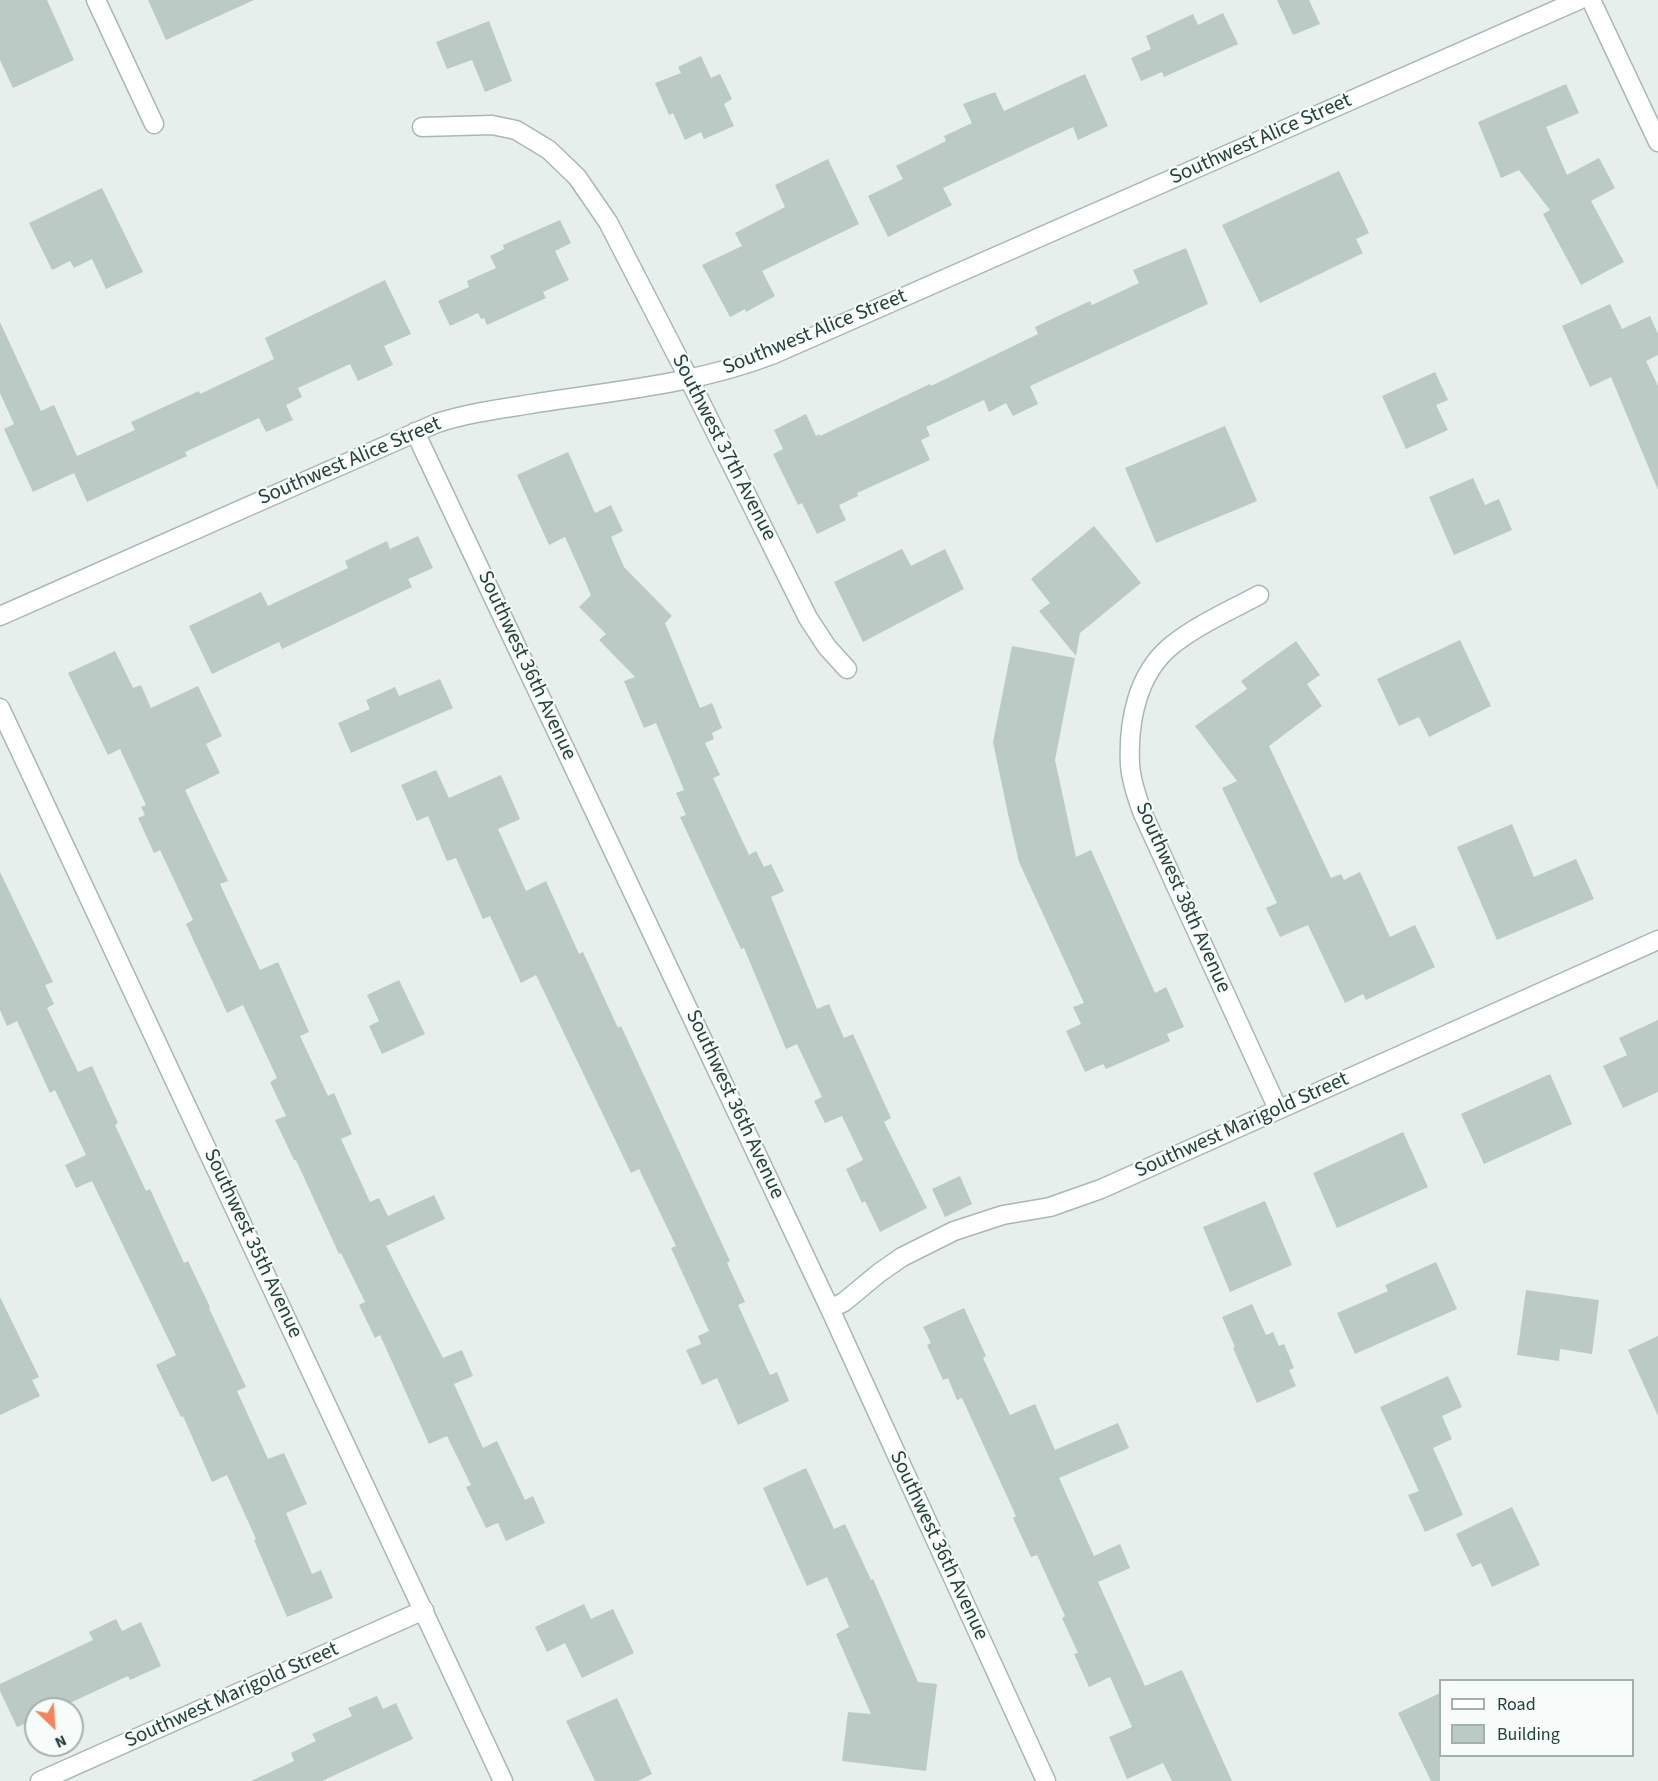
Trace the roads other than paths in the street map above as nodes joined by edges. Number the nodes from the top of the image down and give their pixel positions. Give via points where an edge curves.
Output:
1 (96, 0) edge
2 (1578, 0) edge
3 (1591, 0) edge
4 (154, 124) dead end
5 (422, 127) dead end
6 (1658, 142) edge
7 (689, 379) junction
8 (415, 432) junction
9 (1259, 595) dead end
10 (0, 616) edge
11 (847, 669) dead end
12 (0, 708) edge
13 (1658, 940) edge
14 (1278, 1109) junction
15 (830, 1309) junction
16 (424, 1610) junction
17 (40, 1781) edge
18 (503, 1781) edge
19 (1046, 1781) edge

1 - 4 street
2 - 7 street, Southwest Alice Street via 774,354 739,368
3 - 6 street
5 - 7 street, Southwest 37th Avenue via 492,125 516,130 549,150 577,177 608,222
7 - 8 street, Southwest Alice Street via 472,413
7 - 11 street, Southwest 37th Avenue via 808,618 826,647
8 - 10 street, Southwest Alice Street
8 - 15 street, Southwest 36th Avenue
9 - 14 street, Southwest 38th Avenue via 1192,631 1169,648 1145,676 1136,702 1130,764 1143,814
12 - 16 street, Southwest 35th Avenue
13 - 14 street, Southwest Marigold Street
14 - 15 street, Southwest Marigold Street via 1101,1190 954,1231 902,1257
15 - 19 street, Southwest 36th Avenue
16 - 17 street, Southwest Marigold Street
16 - 18 street, Southwest 35th Avenue

